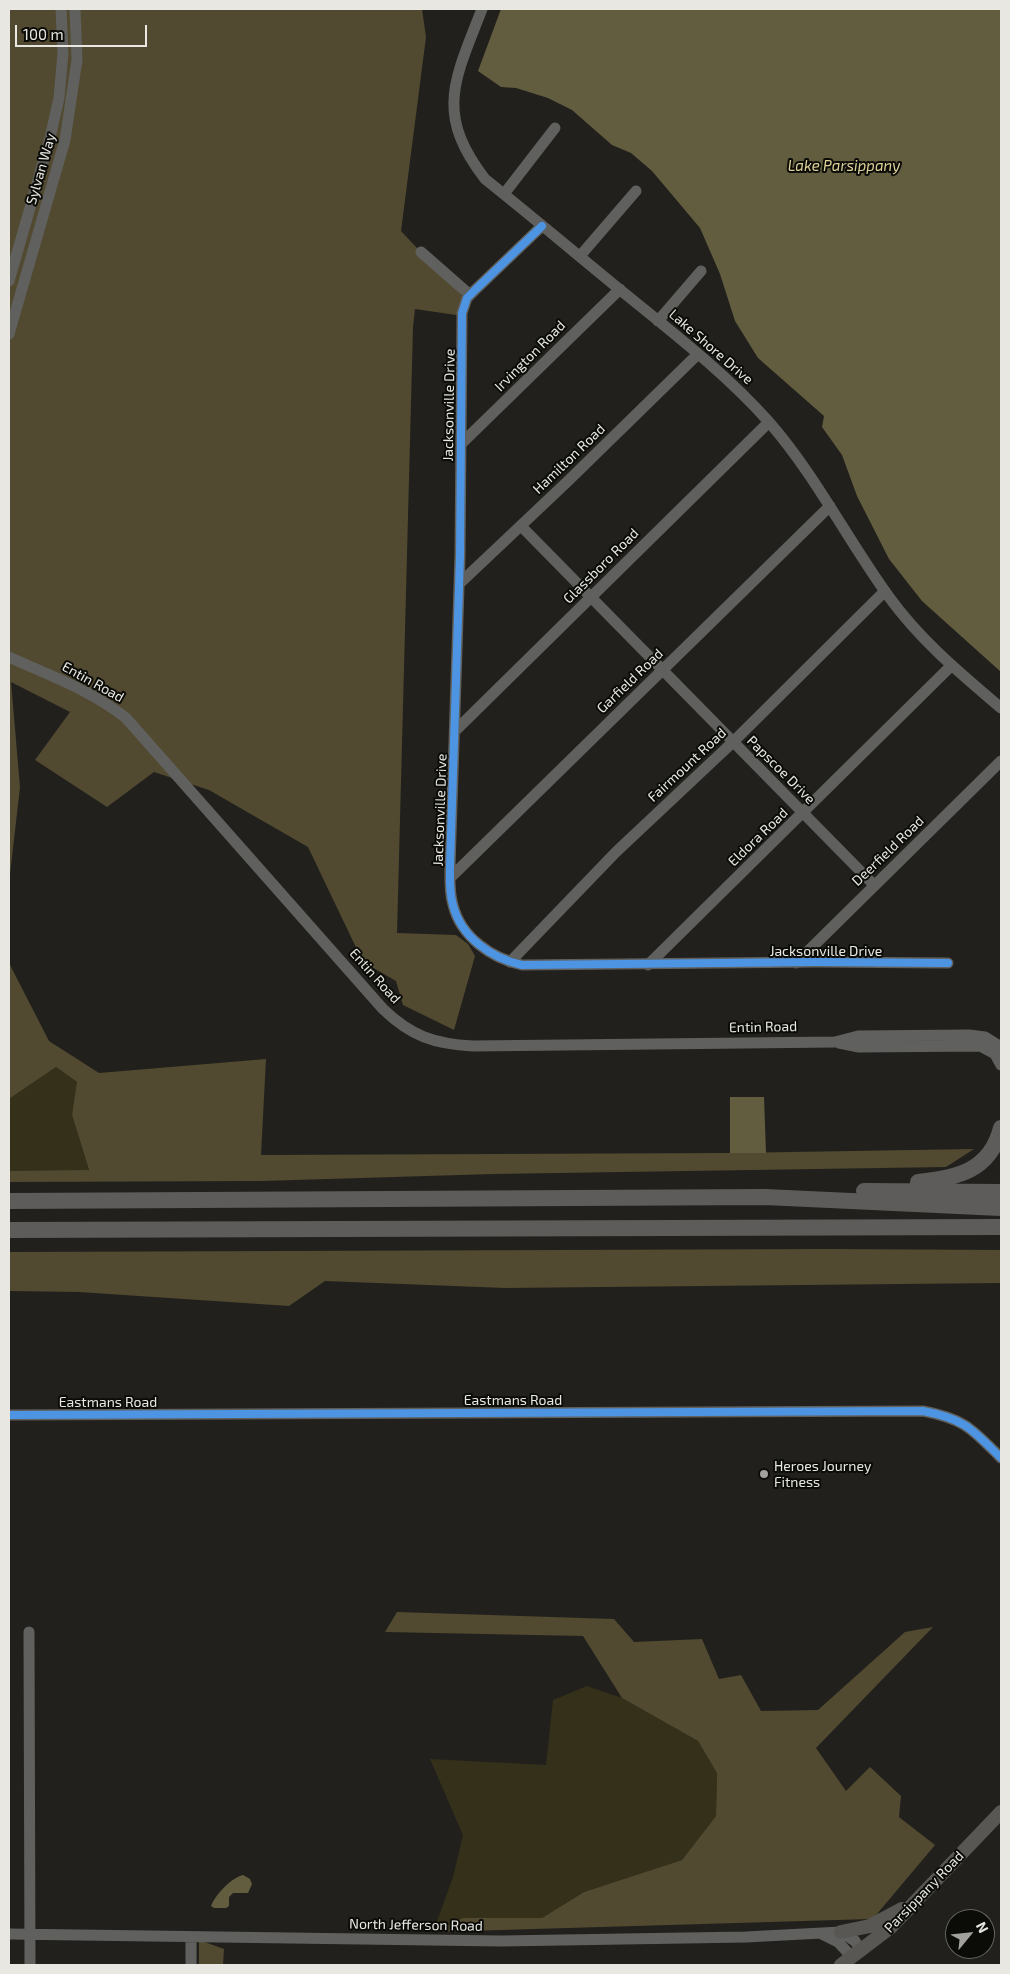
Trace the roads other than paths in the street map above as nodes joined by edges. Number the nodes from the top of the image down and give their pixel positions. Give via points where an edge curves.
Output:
1 (61, 9) edge
2 (75, 9) edge
3 (482, 9) edge
4 (555, 128) dead end
5 (636, 190) dead end
6 (504, 194) junction
7 (542, 226) junction
8 (421, 252) dead end
9 (580, 256) junction
10 (701, 271) dead end
11 (9, 281) edge
12 (620, 289) junction
13 (470, 295) junction
14 (658, 320) junction
15 (9, 334) edge
16 (698, 354) junction
17 (769, 422) junction
18 (461, 444) junction
19 (830, 506) junction
20 (521, 526) junction
21 (459, 584) junction
22 (886, 591) junction
23 (590, 598) junction
24 (9, 657) edge
25 (951, 666) junction
26 (662, 671) junction
27 (1001, 708) edge
28 (455, 731) junction
29 (733, 742) junction
30 (1001, 760) edge
31 (803, 813) junction
32 (450, 878) junction
33 (874, 885) junction
34 (510, 962) junction
35 (796, 963) junction
36 (948, 963) dead end
37 (648, 965) junction
38 (835, 1042) junction
39 (1001, 1047) edge
40 (1001, 1065) edge
41 (1001, 1128) edge
42 (873, 1191) junction
43 (1001, 1192) edge
44 (765, 1197) junction
45 (9, 1201) edge
46 (1001, 1208) edge
47 (1001, 1227) edge
48 (9, 1230) edge
49 (9, 1415) edge
50 (1001, 1458) edge
51 (29, 1632) dead end
52 (1001, 1812) edge
53 (920, 1897) junction
54 (841, 1932) junction
55 (9, 1934) edge
56 (30, 1934) junction
57 (822, 1934) junction
58 (191, 1936) junction
59 (851, 1958) edge
60 (30, 1965) edge
61 (191, 1965) edge

1 - 11 street, Sylvan Way via 63,53 59,98
2 - 15 street, Sylvan Way via 77,60 65,140
3 - 6 street, Lake Shore Drive via 454,85 456,127 465,150 485,179
4 - 6 street
5 - 9 street
6 - 7 street, Lake Shore Drive
7 - 9 street, Lake Shore Drive
7 - 13 street, Jacksonville Drive
8 - 13 street
9 - 12 street, Lake Shore Drive
10 - 14 street
12 - 14 street, Lake Shore Drive
12 - 18 street, Irvington Road
13 - 18 street, Jacksonville Drive via 462,312
14 - 16 street, Lake Shore Drive
16 - 17 street, Lake Shore Drive
16 - 20 street, Hamilton Road
17 - 19 street, Lake Shore Drive via 809,472
17 - 23 street, Glassboro Road
18 - 21 street, Jacksonville Drive
19 - 22 street, Lake Shore Drive
19 - 26 street, Garfield Road
20 - 21 street, Hamilton Road
20 - 23 street, Papscoe Drive
21 - 28 street, Jacksonville Drive
22 - 25 street, Lake Shore Drive via 913,626
22 - 29 street, Fairmount Road
23 - 26 street, Papscoe Drive
23 - 28 street, Glassboro Road
24 - 38 street, Entin Road via 89,694 126,718 383,1009 414,1034 437,1042 473,1046
25 - 27 street, Lake Shore Drive
25 - 31 street, Eldora Road
26 - 29 street, Papscoe Drive
26 - 32 street, Garfield Road
28 - 32 street, Jacksonville Drive
29 - 31 street, Papscoe Drive
29 - 34 street, Fairmount Road via 609,859
30 - 33 street, Deerfield Road
31 - 33 street, Papscoe Drive
31 - 37 street, Eldora Road
32 - 34 street, Jacksonville Drive via 453,906 463,928 480,946
33 - 35 street, Deerfield Road
34 - 37 street, Jacksonville Drive via 534,966
35 - 36 street, Jacksonville Drive
35 - 37 street, Jacksonville Drive
38 - 39 street, Entin Road via 858,1036 969,1036 985,1037
38 - 40 street, Entin Road via 859,1047 980,1046 995,1054
41 - 42 highway via 987,1157 970,1171 941,1180 895,1183
42 - 43 highway
42 - 44 highway via 802,1190
44 - 45 highway
44 - 46 highway
47 - 48 highway
49 - 50 street, Eastmans Road via 923,1411 966,1424
51 - 56 street
52 - 53 main road, Parsippany Road
53 - 54 main road via 879,1922
53 - 59 main road, Parsippany Road via 891,1928
54 - 57 street, North Jefferson Road
54 - 59 street via 855,1941
55 - 56 street, North Jefferson Road
56 - 58 street, North Jefferson Road
56 - 60 street
57 - 58 street, North Jefferson Road via 501,1941
57 - 59 street via 838,1942
58 - 61 street

